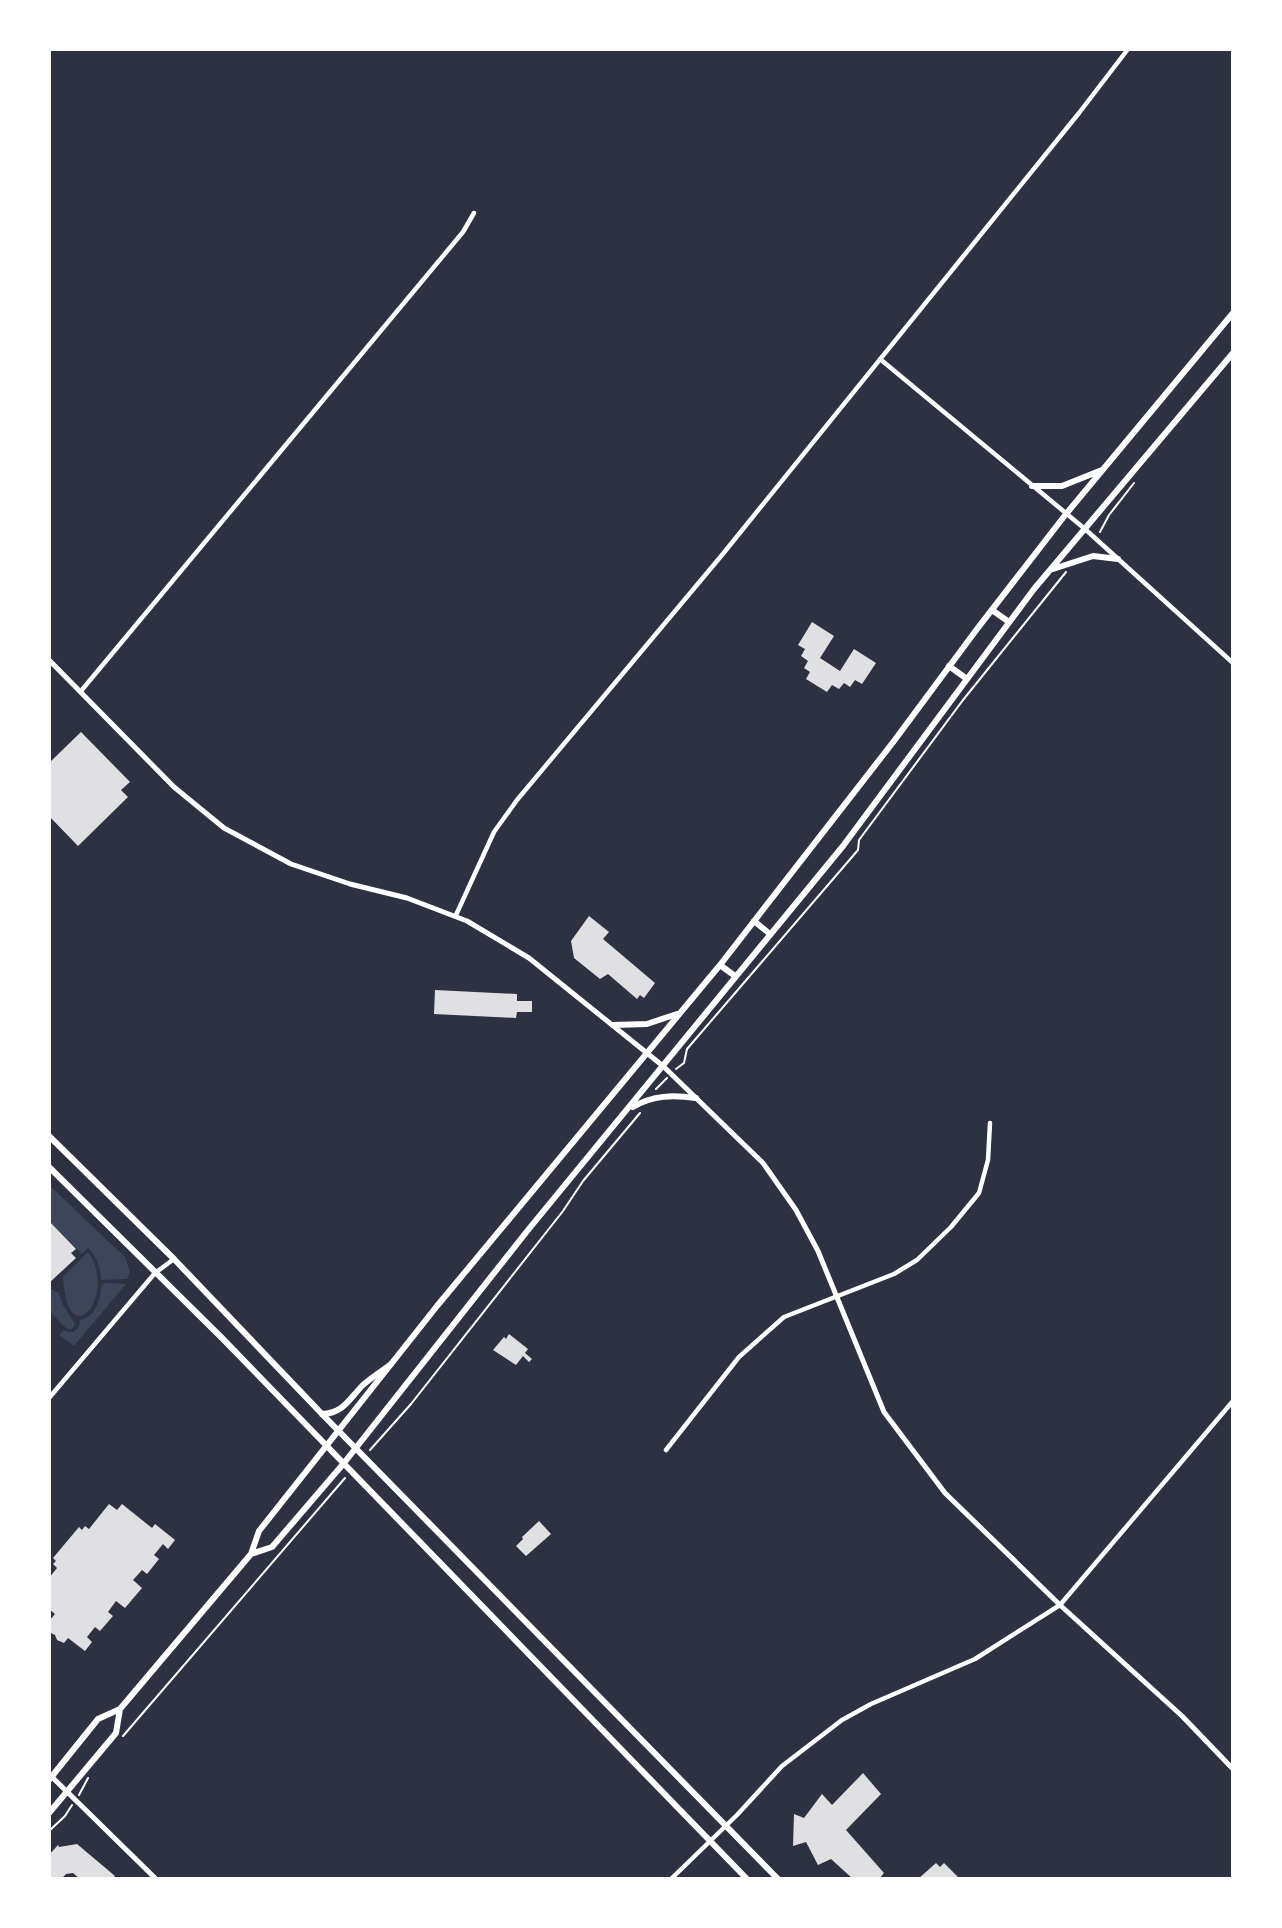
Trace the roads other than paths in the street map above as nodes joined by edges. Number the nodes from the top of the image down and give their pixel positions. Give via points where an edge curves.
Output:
1 (1128, 49) edge
2 (474, 213) dead end
3 (1233, 313) edge
4 (1233, 353) edge
5 (880, 359) junction
6 (1103, 469) junction
7 (1032, 486) junction
8 (1066, 514) junction
9 (1085, 529) junction
10 (1118, 559) junction
11 (1051, 570) junction
12 (992, 610) junction
13 (1009, 622) junction
14 (49, 660) edge
15 (1233, 663) edge
16 (949, 666) junction
17 (967, 679) junction
18 (80, 691) junction
19 (456, 915) junction
20 (754, 921) junction
21 (770, 934) junction
22 (720, 965) junction
23 (735, 976) junction
24 (679, 1014) junction
25 (613, 1026) junction
26 (646, 1052) junction
27 (663, 1066) junction
28 (696, 1098) junction
29 (628, 1110) junction
30 (990, 1123) dead end
31 (49, 1136) edge
32 (49, 1167) edge
33 (173, 1259) junction
34 (155, 1273) junction
35 (837, 1296) junction
36 (391, 1364) junction
37 (49, 1398) edge
38 (1233, 1401) edge
39 (322, 1414) junction
40 (339, 1431) junction
41 (327, 1446) junction
42 (356, 1447) junction
43 (666, 1450) dead end
44 (344, 1463) junction
45 (251, 1554) junction
46 (1060, 1605) junction
47 (120, 1709) junction
48 (1233, 1769) edge
49 (50, 1777) edge
50 (67, 1792) junction
51 (49, 1814) edge
52 (726, 1824) junction
53 (710, 1840) junction
54 (156, 1879) edge
55 (671, 1879) edge
56 (747, 1879) edge
57 (778, 1879) edge

1 - 5 street
2 - 18 street via 449,250
3 - 6 main road
4 - 9 main road
5 - 7 street
5 - 19 street via 517,800 494,832
6 - 7 main road via 1062,486
6 - 8 main road
7 - 8 street
8 - 9 street
8 - 12 main road
9 - 10 street
9 - 11 main road
10 - 11 main road via 1093,556
10 - 15 street
11 - 13 main road
12 - 13 main road
12 - 16 main road
13 - 17 main road
14 - 18 street
16 - 17 main road
16 - 20 main road
17 - 21 main road
18 - 19 street via 174,787 239,837 291,864
19 - 25 street via 530,958
20 - 21 main road
20 - 22 main road
21 - 23 main road
22 - 23 main road
22 - 24 main road
23 - 27 main road
24 - 25 main road via 647,1024
24 - 26 main road
25 - 26 street
26 - 27 street
26 - 36 main road
27 - 28 street
27 - 29 main road
28 - 29 main road via 656,1097
28 - 35 street via 763,1163 796,1210
29 - 42 main road
30 - 35 street via 988,1160 979,1193 951,1227 917,1260 894,1274
31 - 33 main road
32 - 34 main road
33 - 34 street
33 - 39 main road
34 - 37 street
34 - 41 main road
35 - 43 street via 784,1317 739,1357
35 - 46 street via 866,1373 892,1424 955,1505
36 - 39 main road via 344,1408
36 - 40 main road
38 - 46 street
39 - 40 main road
40 - 41 main road
40 - 42 main road
41 - 44 main road
41 - 45 main road via 259,1531
42 - 44 main road
42 - 52 main road
44 - 45 main road via 272,1547
44 - 53 main road
45 - 47 main road
46 - 48 street
46 - 52 street via 975,1659 842,1720 782,1766
47 - 49 main road via 98,1719
47 - 50 main road via 116,1733
49 - 50 street
50 - 51 main road
50 - 54 street
52 - 53 street
52 - 57 main road
53 - 55 street
53 - 56 main road

